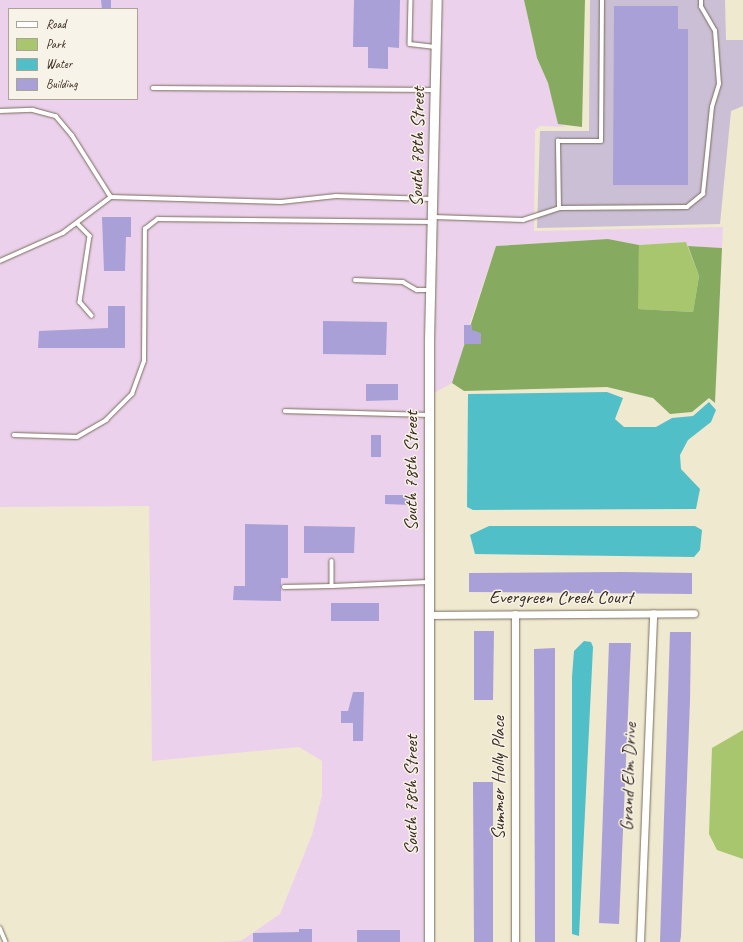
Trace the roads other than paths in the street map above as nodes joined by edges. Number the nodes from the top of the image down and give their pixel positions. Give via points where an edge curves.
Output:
1 (411, 0) edge
2 (436, 0) edge
3 (602, 0) edge
4 (701, 0) edge
5 (436, 47) junction
6 (153, 88) dead end
7 (436, 90) junction
8 (0, 111) edge
9 (111, 197) junction
10 (435, 199) junction
11 (559, 208) junction
12 (434, 220) junction
13 (78, 224) junction
14 (0, 261) edge
15 (355, 280) dead end
16 (432, 291) junction
17 (92, 316) dead end
18 (285, 411) dead end
19 (429, 415) junction
20 (14, 435) dead end
21 (332, 561) dead end
22 (429, 582) junction
23 (332, 586) junction
24 (284, 587) dead end
25 (652, 613) junction
26 (694, 613) dead end
27 (515, 614) junction
28 (429, 615) junction
29 (0, 928) edge
30 (6, 942) edge
31 (428, 942) edge
32 (515, 942) edge
33 (640, 942) edge

1 - 5 lane via 410,44
2 - 5 street, South 78th Street
3 - 11 lane via 601,140 558,141
4 - 11 lane via 715,31 719,84 712,107 703,194 687,207
5 - 7 street, South 78th Street
6 - 7 lane
7 - 10 street, South 78th Street
8 - 9 lane via 33,110 56,116 72,135
9 - 10 lane via 281,202 336,196
9 - 13 lane
10 - 12 street, South 78th Street
11 - 12 lane via 523,220
12 - 16 street, South 78th Street
12 - 20 lane via 158,219 145,228 144,360 132,394 106,420 77,437
13 - 14 lane
13 - 17 lane via 90,236 80,302
15 - 16 lane via 403,282 417,290
16 - 19 street, South 78th Street
18 - 19 lane
19 - 22 street, South 78th Street
21 - 23 lane
22 - 23 lane
22 - 28 street, South 78th Street
23 - 24 lane
25 - 26 street, Evergreen Creek Court
25 - 27 street, Evergreen Creek Court
25 - 33 street, Grand Elm Drive
27 - 28 street, Evergreen Creek Court
27 - 32 street, Summer Holly Place
28 - 31 street, South 78th Street
29 - 30 lane

